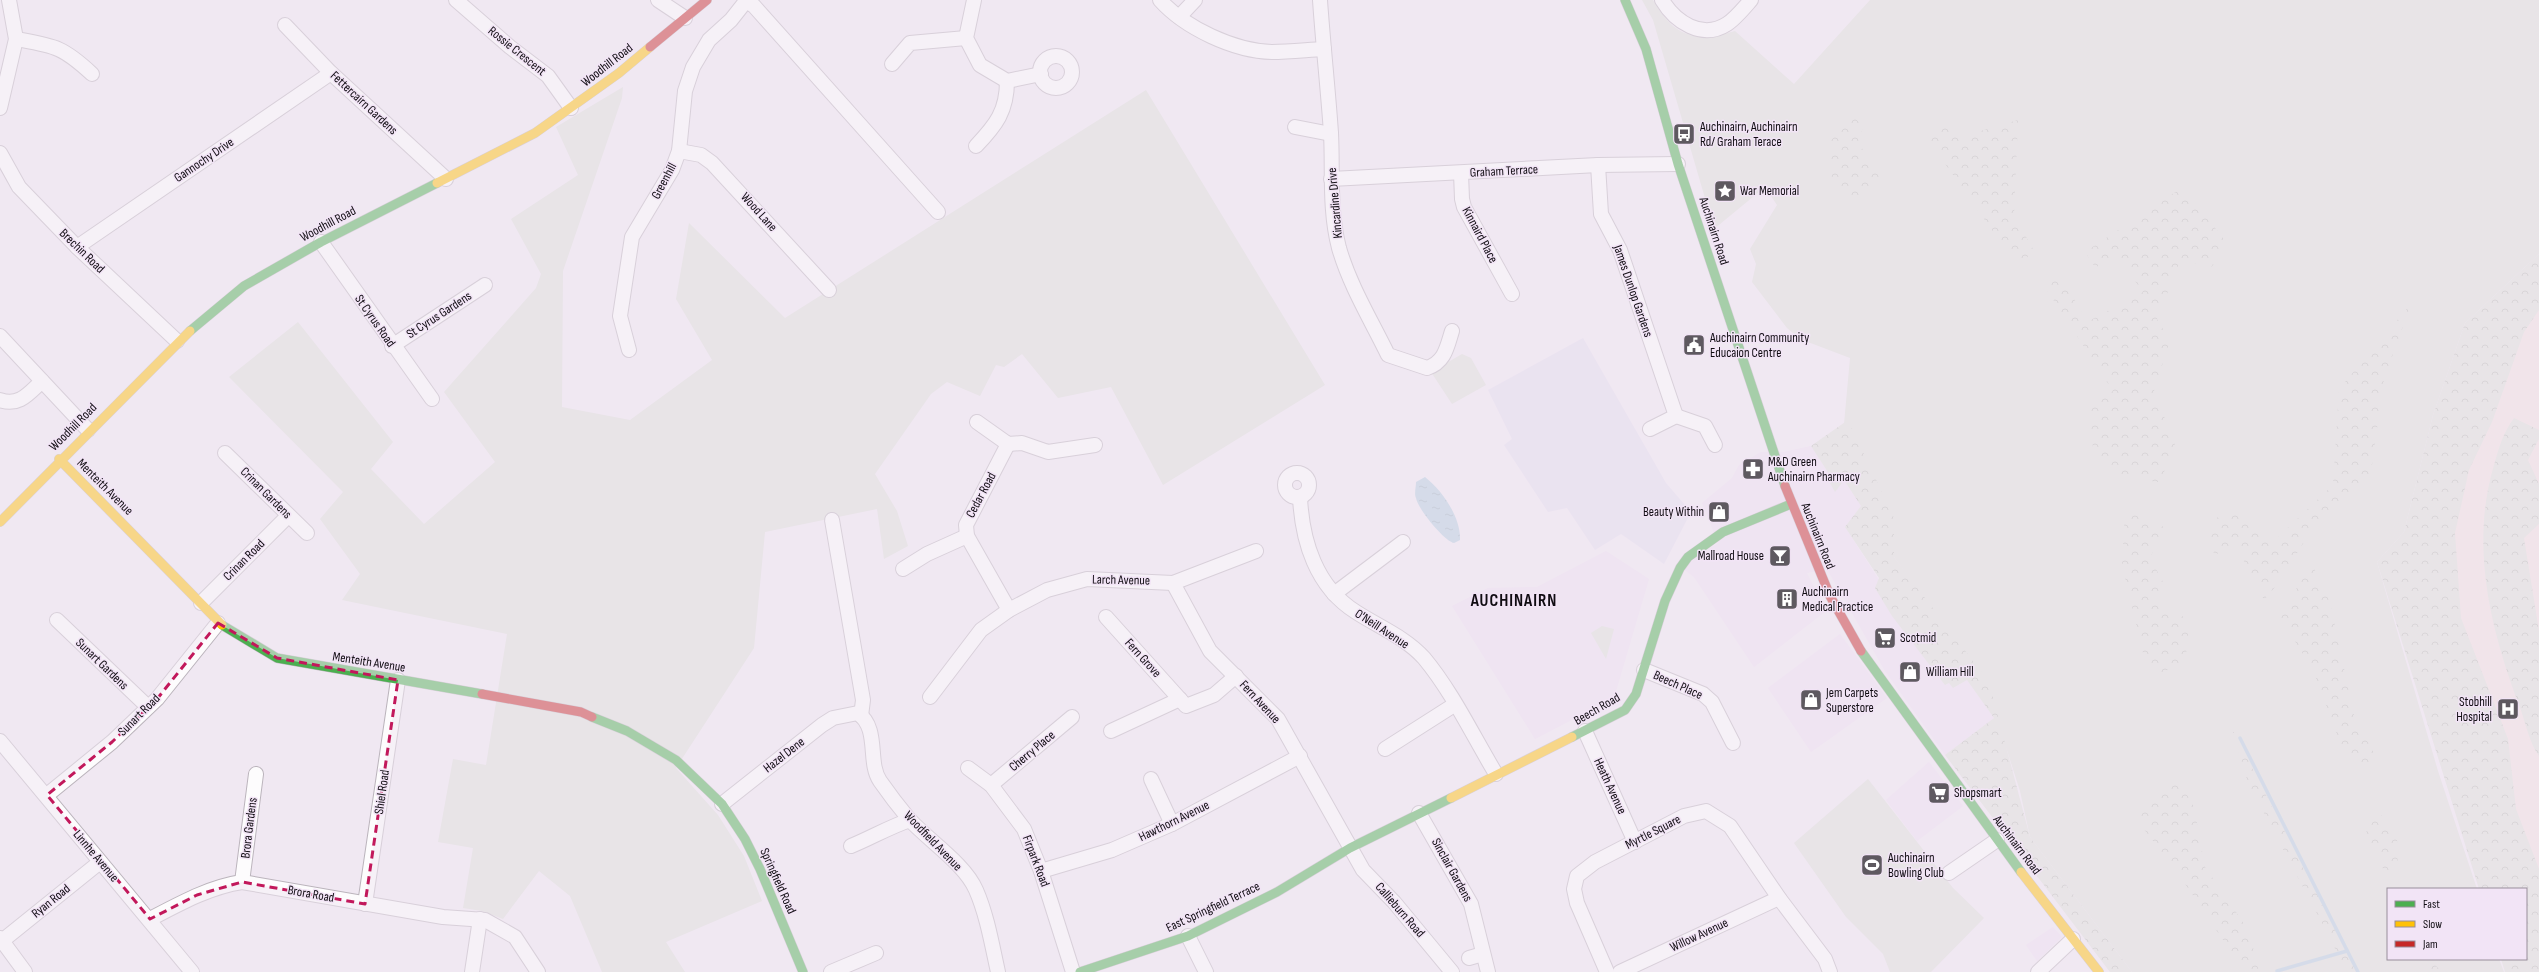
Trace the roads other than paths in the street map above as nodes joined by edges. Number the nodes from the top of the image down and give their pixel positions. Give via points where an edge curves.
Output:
1 (9, 0) edge
2 (456, 0) edge
3 (658, 0) edge
4 (708, 0) edge
5 (974, 0) edge
6 (1160, 0) edge
7 (1195, 0) edge
8 (1320, 0) edge
9 (1626, 0) edge
10 (1662, 0) edge
11 (1751, 0) edge
12 (746, 1) edge
13 (1179, 17) junction
14 (685, 18) junction
15 (285, 25) dead end
16 (966, 38) junction
17 (16, 39) junction
18 (1324, 50) junction
19 (892, 64) dead end
20 (331, 73) junction
21 (92, 74) dead end
22 (1041, 74) dead end
23 (1007, 81) junction
24 (0, 108) edge
25 (571, 108) junction
26 (1294, 127) dead end
27 (1331, 134) junction
28 (976, 146) dead end
29 (679, 151) junction
30 (0, 156) edge
31 (1678, 164) junction
32 (1598, 165) junction
33 (1461, 173) junction
34 (446, 179) junction
35 (1331, 179) junction
36 (938, 212) dead end
37 (321, 242) junction
38 (77, 247) junction
39 (485, 285) dead end
40 (830, 290) dead end
41 (1512, 294) dead end
42 (1452, 331) dead end
43 (0, 336) edge
44 (177, 341) junction
45 (392, 346) junction
46 (630, 350) dead end
47 (42, 381) junction
48 (432, 399) dead end
49 (0, 400) edge
50 (1676, 416) junction
51 (977, 422) dead end
52 (1650, 429) dead end
53 (88, 430) junction
54 (1008, 444) junction
55 (1095, 445) dead end
56 (1715, 445) dead end
57 (225, 453) dead end
58 (59, 459) junction
59 (1300, 497) dead end
60 (1791, 504) junction
61 (288, 516) junction
62 (832, 520) dead end
63 (0, 522) edge
64 (307, 533) dead end
65 (967, 536) junction
66 (1403, 542) dead end
67 (1256, 551) dead end
68 (903, 569) dead end
69 (1172, 583) junction
70 (1334, 594) junction
71 (201, 603) junction
72 (1009, 610) junction
73 (1106, 617) dead end
74 (57, 620) dead end
75 (218, 622) junction
76 (1644, 670) junction
77 (1236, 676) junction
78 (398, 680) junction
79 (930, 697) dead end
80 (1180, 699) junction
81 (1454, 705) junction
82 (148, 707) junction
83 (856, 715) junction
84 (1072, 717) dead end
85 (1111, 731) dead end
86 (1585, 731) junction
87 (0, 741) edge
88 (1733, 743) dead end
89 (1385, 749) dead end
90 (1300, 756) junction
91 (968, 768) dead end
92 (256, 774) dead end
93 (1496, 774) junction
94 (1151, 779) dead end
95 (991, 785) junction
96 (47, 796) junction
97 (722, 804) junction
98 (1419, 813) junction
99 (910, 820) junction
100 (1172, 824) junction
101 (1997, 840) junction
102 (1635, 842) junction
103 (851, 846) dead end
104 (1350, 848) junction
105 (100, 862) junction
106 (1041, 871) junction
107 (1949, 873) dead end
108 (242, 882) junction
109 (1779, 898) junction
110 (365, 904) junction
111 (150, 919) junction
112 (480, 919) junction
113 (1188, 936) junction
114 (2073, 939) junction
115 (1, 940) edge
116 (876, 953) dead end
117 (1483, 954) junction
118 (1469, 958) dead end
119 (25, 972) edge
120 (192, 972) edge
121 (472, 972) edge
122 (538, 972) edge
123 (803, 972) edge
124 (831, 972) edge
125 (998, 972) edge
126 (1073, 972) edge
127 (1080, 972) edge
128 (1206, 972) edge
129 (1452, 972) edge
130 (1488, 972) edge
131 (1606, 972) edge
132 (1620, 972) edge
133 (1830, 972) edge
134 (2038, 972) edge
135 (2099, 972) edge

1 - 17 street
2 - 25 street, Rossie Crescent via 548,76
3 - 14 street
4 - 14 street, Woodhill Road
5 - 16 street
6 - 13 street
7 - 13 street
8 - 18 street, Kincardine Drive
9 - 31 street, Auchinairn Road via 1646,49
10 - 11 street via 1669,12 1689,28 1708,30 1727,25
12 - 29 street, Greenhill via 731,20 709,40 693,67 685,91
12 - 36 street via 754,6
13 - 18 street via 1214,39 1270,52
14 - 25 street, Woodhill Road via 619,73
15 - 20 street, Fettercairn Gardens
16 - 19 street via 910,43
16 - 23 street via 980,65
17 - 21 street via 58,47
17 - 24 street
18 - 27 street, Kincardine Drive
20 - 34 street, Fettercairn Gardens
20 - 38 street, Gannochy Drive
22 - 23 street
23 - 28 street via 1007,98 996,126
25 - 34 street, Woodhill Road via 535,133
26 - 27 street
27 - 35 street, Kincardine Drive
29 - 40 street, Wood Lane via 701,155 712,163
29 - 46 street, Greenhill via 672,170 632,236 620,316
30 - 38 street, Brechin Road via 19,187
31 - 32 street, Graham Terrace
31 - 60 street, Auchinairn Road
32 - 33 street, Graham Terrace
32 - 50 street, James Dunlop Gardens via 1601,214 1620,250
33 - 35 street, Graham Terrace
33 - 41 street, Kinnaird Place via 1464,207
34 - 37 street, Woodhill Road
35 - 42 street, Kincardine Drive via 1335,230 1340,249 1363,308 1388,355 1427,368 1431,367 1444,358
37 - 44 street, Woodhill Road via 244,286
37 - 45 street, St Cyrus Road
38 - 44 street, Brechin Road
39 - 45 street, St Cyrus Gardens
43 - 47 street
44 - 53 street, Woodhill Road
45 - 48 street, St Cyrus Road
47 - 49 street via 22,400 9,404
47 - 53 street
50 - 52 street
50 - 56 street via 1705,426
51 - 54 street
53 - 58 street, Woodhill Road
54 - 55 street via 1022,442 1048,452
54 - 65 street, Cedar Road via 966,525
57 - 61 street, Crinan Gardens
58 - 63 street, Woodhill Road
58 - 71 street, Menteith Avenue
59 - 70 street, O'Neill Avenue via 1304,536 1312,559
60 - 76 street, Beech Road via 1708,541 1687,558 1674,579
60 - 101 street, Auchinairn Road via 1830,596 1853,640
61 - 64 street, Crinan Gardens
61 - 71 street, Crinan Road
62 - 83 street via 863,700
65 - 68 street via 927,554
65 - 72 street, Cedar Road
66 - 70 street
67 - 69 street, Larch Avenue
69 - 72 street, Larch Avenue via 1087,579 1047,590
69 - 77 street, Fern Avenue via 1210,651
70 - 81 street, O'Neill Avenue via 1355,612 1410,645 1423,657 1444,685
71 - 75 street, Menteith Avenue
72 - 79 street, Larch Avenue via 981,630
73 - 80 street, Fern Grove
74 - 82 street, Sunart Gardens
75 - 78 street, Menteith Avenue via 277,658
75 - 82 street, Sunart Road
76 - 86 street, Beech Road via 1636,694 1625,710
76 - 88 street, Beech Place via 1703,694 1712,702
77 - 80 street via 1214,695 1186,706
77 - 90 street, Fern Avenue via 1278,718
78 - 97 street, Menteith Avenue via 581,712 627,731 676,760
78 - 110 street, Shiel Road
80 - 85 street
81 - 89 street
81 - 93 street, O'Neill Avenue
82 - 96 street, Sunart Road via 112,742
83 - 97 street, Hazel Dene via 833,718 822,725
83 - 99 street, Woodfield Avenue via 866,719 870,730 878,779
84 - 95 street, Cherry Place
86 - 93 street, Beech Road
86 - 102 street, Heath Avenue
87 - 96 street, Linnhe Avenue
90 - 100 street, Hawthorn Avenue
90 - 104 street, Fern Avenue
91 - 95 street, Firpark Road
92 - 108 street, Brora Gardens
93 - 98 street, Beech Road
94 - 100 street
95 - 106 street, Firpark Road via 1024,829
96 - 105 street, Linnhe Avenue
97 - 123 street, Springfield Road via 745,839 760,869
98 - 104 street, Beech Road
98 - 117 street, Sinclair Gardens via 1471,904
99 - 103 street via 891,826 872,838
99 - 125 street, Woodfield Avenue via 954,861 976,888
100 - 106 street, Hawthorn Avenue via 1112,850
101 - 107 street
101 - 114 street, Auchinairn Road
102 - 109 street, Myrtle Square via 1684,816 1706,811 1730,826
102 - 131 street, Myrtle Square via 1595,862 1577,876 1574,889 1577,904
104 - 113 street, East Springfield Terrace via 1277,892
104 - 129 street, Callieburn Road via 1363,870 1394,902
105 - 111 street, Linnhe Avenue
105 - 115 street, Ryan Road
106 - 126 street, Firpark Road
108 - 110 street, Brora Road
108 - 111 street, Brora Road via 197,895
109 - 132 street, Willow Avenue
109 - 133 street, Myrtle Square via 1825,959
110 - 112 street, Brora Road via 443,917
111 - 120 street, Linnhe Avenue
112 - 121 street
112 - 122 street via 515,937
113 - 127 street, East Springfield Terrace
113 - 128 street
114 - 134 street
114 - 135 street, Auchinairn Road
115 - 119 street
116 - 124 street
117 - 118 street
117 - 130 street, Sinclair Gardens

